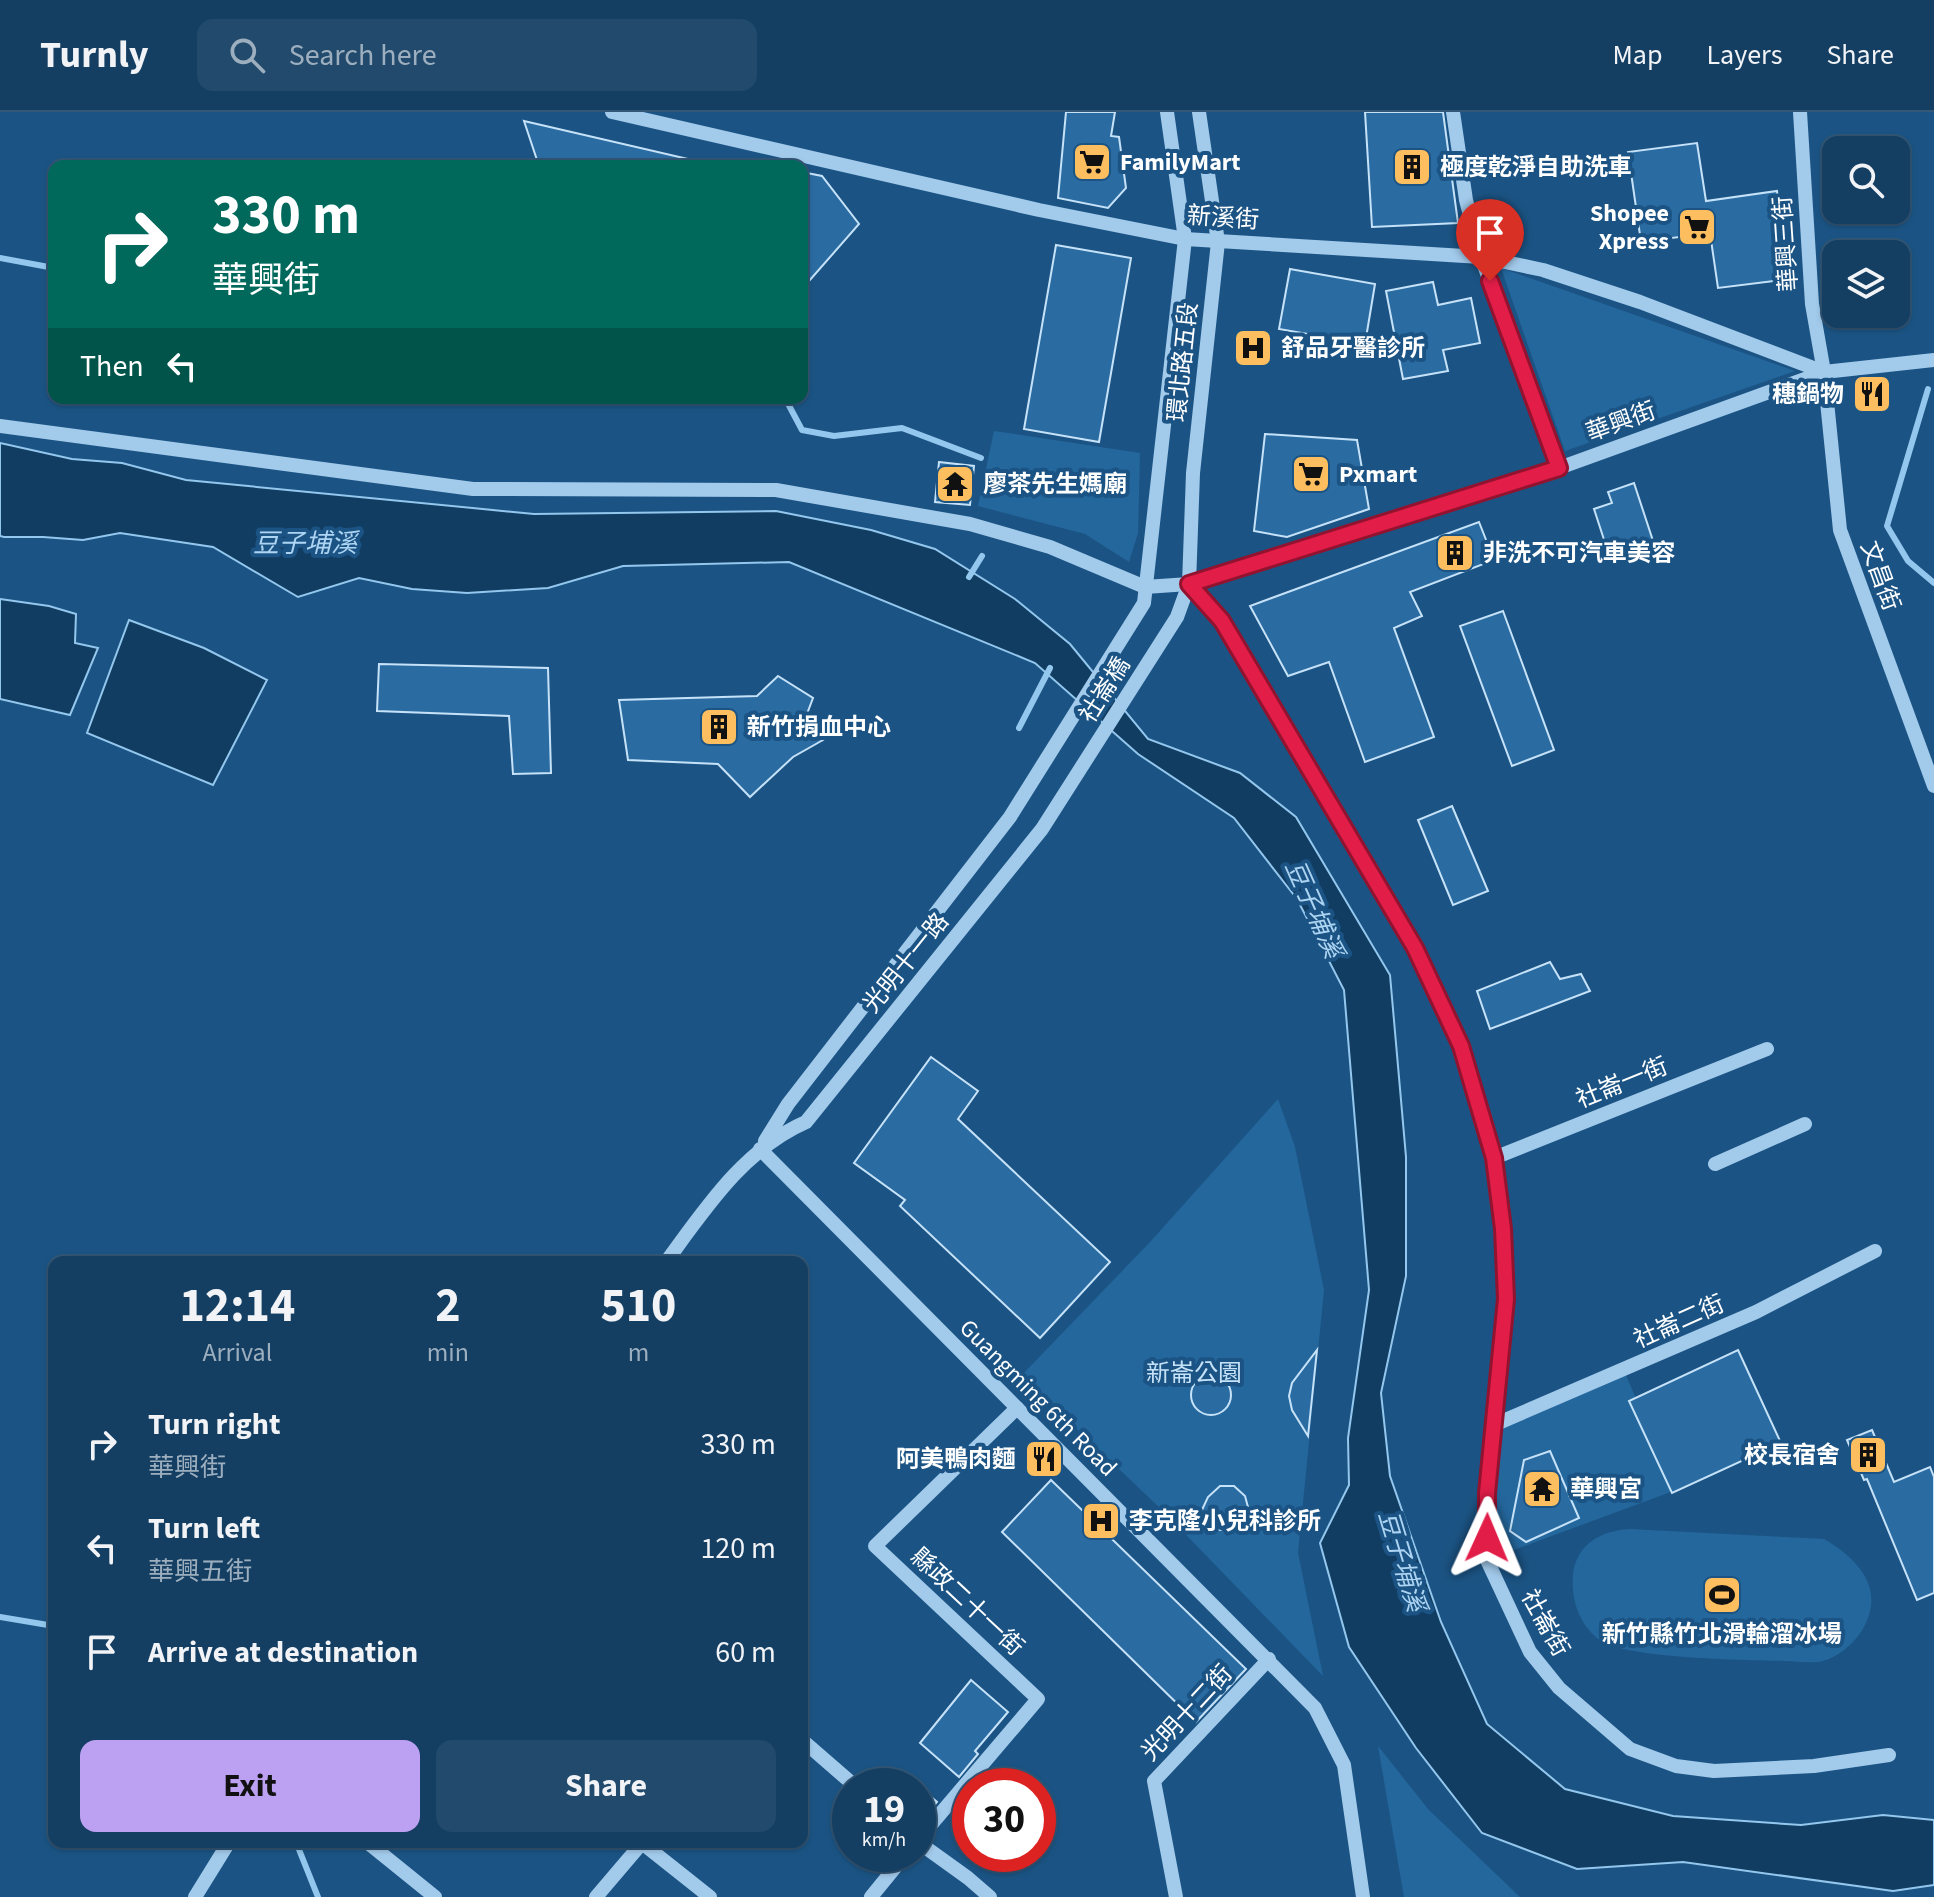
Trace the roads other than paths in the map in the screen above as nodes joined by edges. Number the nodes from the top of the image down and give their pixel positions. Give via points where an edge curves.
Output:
1 (612, 112) edge
2 (1167, 112) edge
3 (1199, 112) edge
4 (1453, 112) edge
5 (1800, 112) edge
6 (1185, 239) junction
7 (1218, 242) junction
8 (1481, 257) junction
9 (1934, 360) edge
10 (1824, 372) junction
11 (0, 426) edge
12 (1559, 468) junction
13 (1189, 584) junction
14 (1145, 587) junction
15 (1144, 603) joint
16 (1177, 617) joint
17 (1042, 767) joint
18 (1070, 786) joint
19 (1934, 786) edge
20 (1767, 1049) dead end
21 (1805, 1124) dead end
22 (760, 1149) junction
23 (1494, 1158) junction
24 (1715, 1164) dead end
25 (1875, 1251) dead end
26 (670, 1256) edge
27 (1017, 1408) junction
28 (1496, 1424) junction
29 (1269, 1659) junction
30 (808, 1745) edge
31 (1889, 1755) dead end
32 (834, 1768) edge
33 (936, 1820) edge
34 (225, 1848) edge
35 (374, 1848) edge
36 (638, 1848) edge
37 (648, 1848) edge
38 (936, 1854) edge
39 (891, 1872) edge
40 (195, 1897) edge
41 (435, 1897) edge
42 (596, 1897) edge
43 (710, 1897) edge
44 (871, 1897) edge
45 (990, 1897) edge
46 (1176, 1897) edge
47 (1363, 1897) edge

1 - 6 street, 新溪街
2 - 6 street, 環北路五段
3 - 7 street, 環北路五段
4 - 8 street
5 - 10 street, 華興三街 via 1812,304
6 - 7 street, 新溪街
6 - 14 street, 環北路五段
7 - 8 street, 新溪街
7 - 13 street, 環北路五段 via 1193,473
8 - 10 street, 新溪街 via 1543,270 1640,302
8 - 12 street
9 - 10 street, 華興街
10 - 12 street, 華興街
10 - 19 street, 文昌街 via 1840,530
11 - 14 street via 473,489 776,490 970,524 1050,547
12 - 13 street, 華興街
13 - 14 street, 華興街
13 - 16 street, 環北路五段
13 - 23 street, 社崙街 via 1222,621 1415,948 1461,1046
14 - 15 street, 環北路五段
15 - 17 street, 社崙橋
16 - 18 street, 社崙橋
17 - 22 street, 光明十一路 via 1010,817 788,1104
18 - 22 street, 光明十一路 via 1042,829 806,1122
20 - 23 street, 社崙一街
21 - 24 street
22 - 26 street, 光明十一路 via 713,1198
22 - 27 street, Guangming 6th Road
23 - 28 street, 社崙街 via 1506,1299
25 - 28 street, 社崙二街 via 1756,1312
27 - 29 street, Guangming 6th Road
27 - 33 street, 縣政二十一街 via 875,1546 1038,1699
28 - 31 street, 社崙街 via 1487,1493 1487,1560 1530,1652 1594,1720 1630,1749 1676,1766 1714,1771 1814,1766
29 - 46 street, 光明十二街 via 1154,1781
29 - 47 street, Guangming 6th Road via 1315,1708 1344,1765
30 - 32 street
34 - 40 street
35 - 41 street
36 - 42 street
37 - 43 street
38 - 45 street
39 - 44 street

